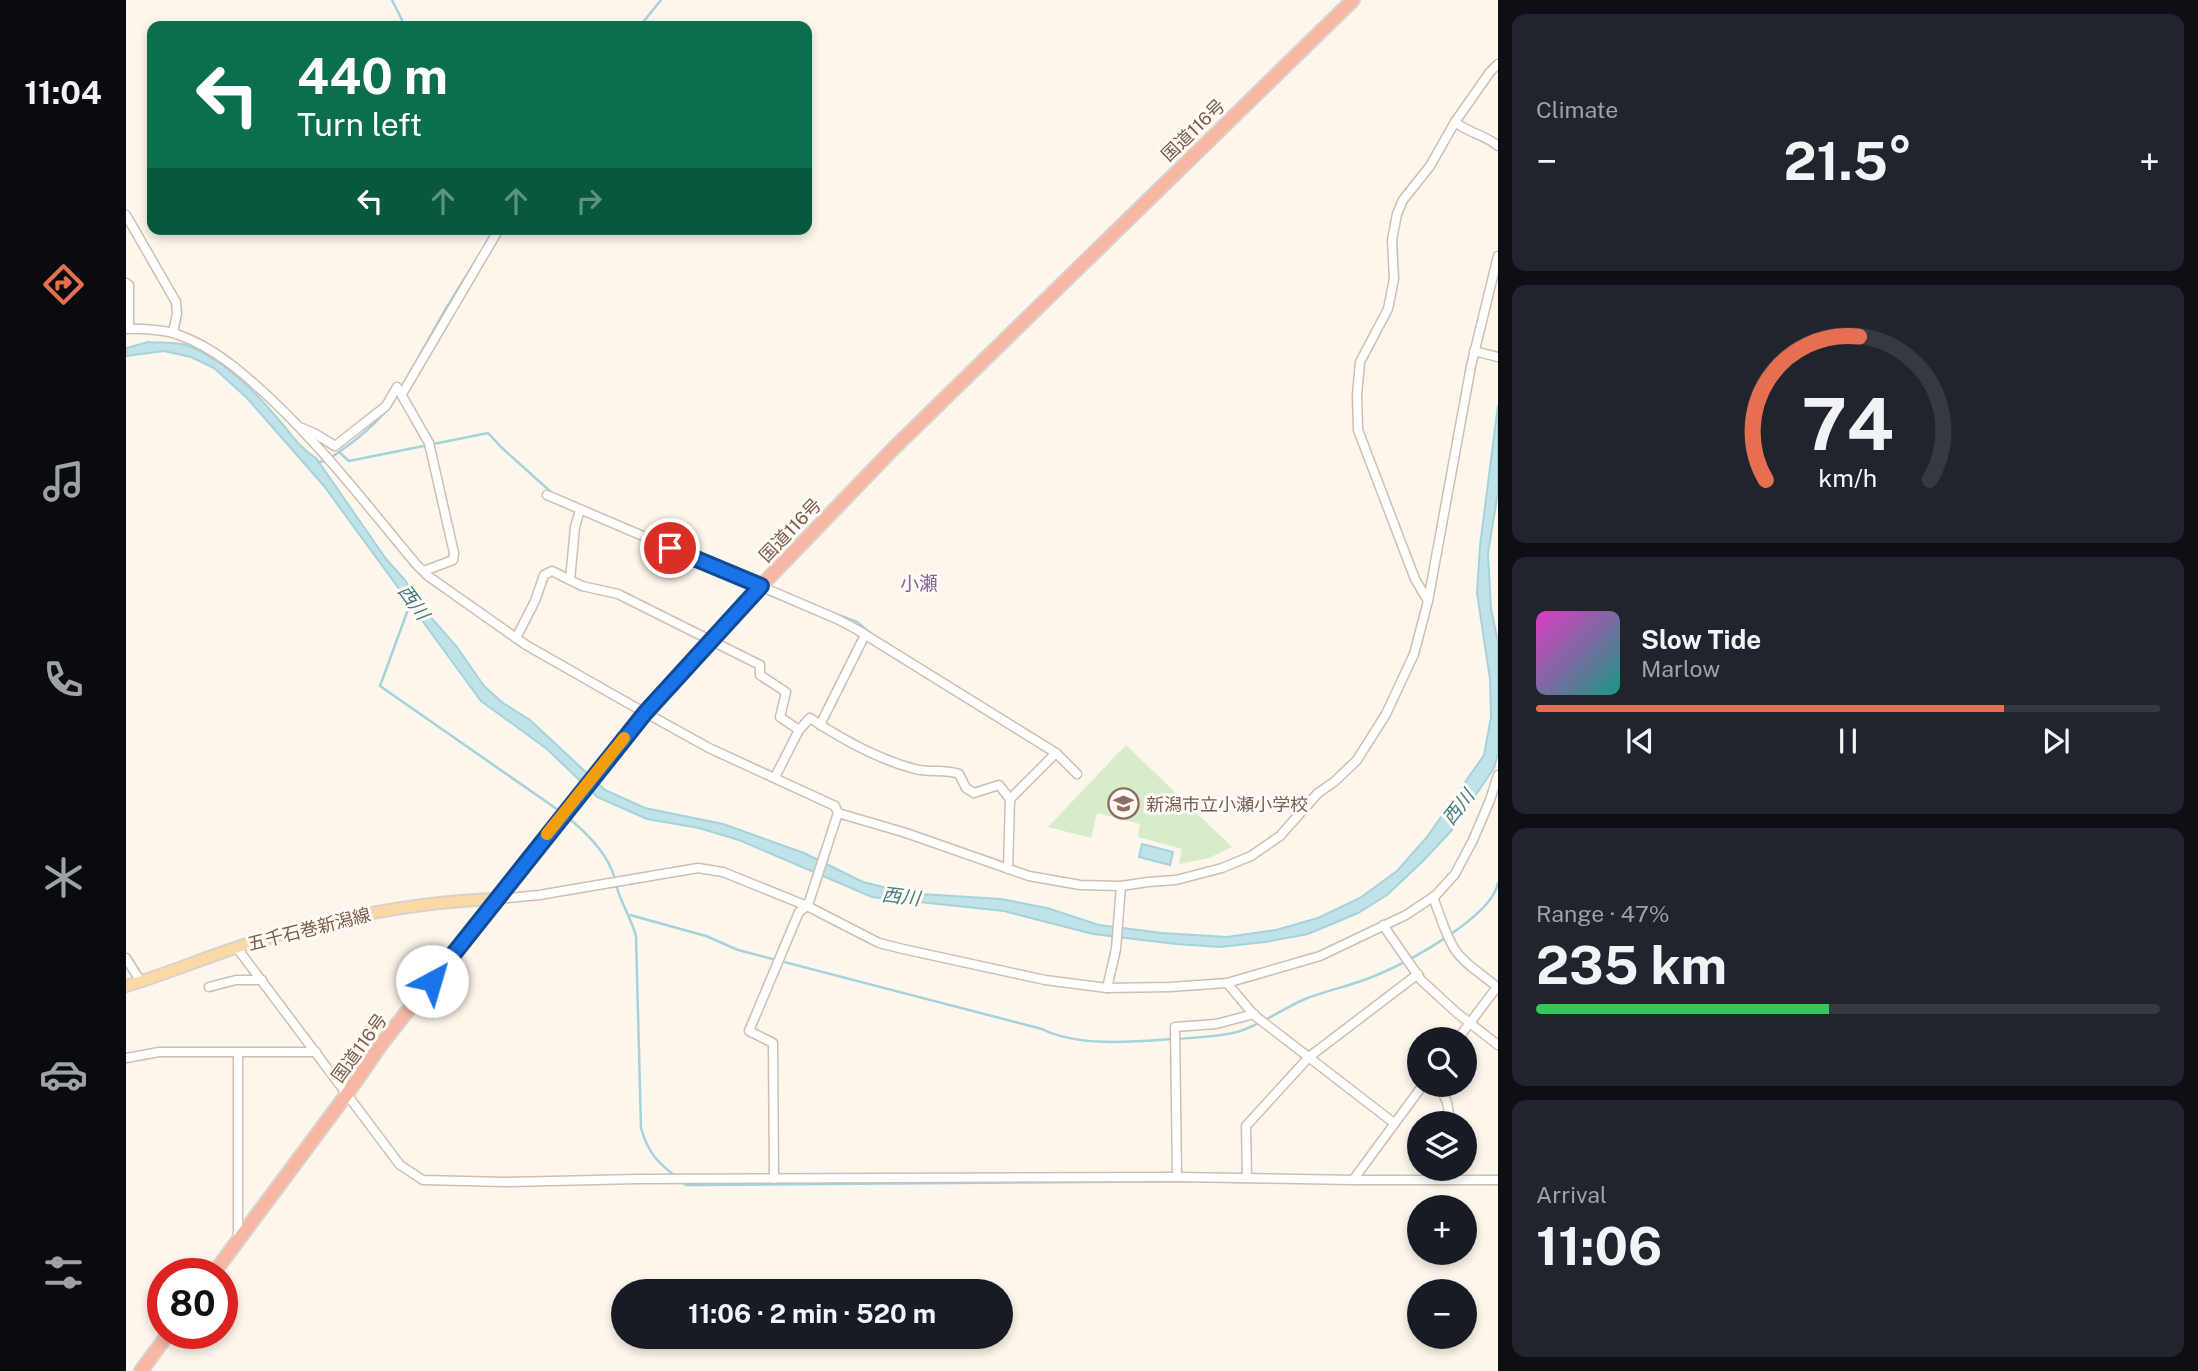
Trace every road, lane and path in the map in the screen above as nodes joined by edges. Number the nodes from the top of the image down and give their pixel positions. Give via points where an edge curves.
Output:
1 (1353, 0) edge
2 (1498, 64) edge
3 (1455, 122) junction
4 (1498, 146) edge
5 (126, 215) edge
6 (495, 235) edge
7 (1498, 256) edge
8 (126, 283) edge
9 (128, 329) edge
10 (173, 332) junction
11 (1474, 351) junction
12 (1498, 357) edge
13 (402, 394) junction
14 (301, 428) junction
15 (547, 495) dead end
16 (580, 510) junction
17 (424, 571) junction
18 (570, 580) junction
19 (761, 586) junction
20 (1428, 601) junction
21 (866, 635) junction
22 (516, 638) junction
23 (711, 641) junction
24 (645, 713) junction
25 (820, 725) junction
26 (799, 730) junction
27 (1056, 753) junction
28 (1077, 774) dead end
29 (1498, 775) edge
30 (775, 777) junction
31 (1010, 799) junction
32 (838, 813) junction
33 (1008, 869) junction
34 (1121, 886) junction
35 (1433, 897) junction
36 (498, 899) junction
37 (807, 906) junction
38 (1383, 925) junction
39 (237, 948) junction
40 (126, 957) edge
41 (1418, 974) junction
42 (262, 980) junction
43 (141, 982) junction
44 (1227, 983) junction
45 (126, 986) edge
46 (209, 987) dead end
47 (1498, 987) edge
48 (1107, 988) junction
49 (1254, 1013) junction
50 (1470, 1023) junction
51 (1467, 1027) edge
52 (1498, 1045) edge
53 (238, 1052) junction
54 (316, 1052) junction
55 (1309, 1057) junction
56 (126, 1058) edge
57 (347, 1094) junction
58 (1414, 1097) edge
59 (1394, 1123) junction
60 (1177, 1177) junction
61 (1247, 1177) junction
62 (774, 1179) junction
63 (1407, 1180) edge
64 (1477, 1180) edge
65 (1498, 1180) edge
66 (1353, 1181) junction
67 (238, 1239) junction
68 (224, 1258) edge
69 (157, 1349) edge
70 (141, 1371) edge

1 - 19 highway, 国道116号 via 892,449
2 - 3 street
3 - 4 street
3 - 20 street via 1397,214 1388,309 1363,352 1357,395 1358,429 1415,579
5 - 10 street via 176,302
6 - 13 street
7 - 11 street
8 - 9 street
9 - 10 street
10 - 14 street via 238,368
11 - 12 street
11 - 20 street
13 - 14 street via 397,387 386,406 335,446
13 - 17 street via 429,443 454,553 453,560
14 - 17 street
15 - 16 street
16 - 18 street
16 - 19 street
17 - 22 street
18 - 22 street via 552,572 544,575
18 - 23 street via 618,594
19 - 21 street
19 - 23 highway, 国道116号
20 - 34 street via 1414,654 1366,748 1280,836 1251,856 1222,868 1176,880
21 - 25 street
21 - 27 street
22 - 24 street
23 - 24 highway, 国道116号
23 - 26 street via 760,665 760,675 786,692 780,718
24 - 30 street
24 - 36 highway, 国道116号
25 - 26 street via 810,718
25 - 31 street via 890,763 959,774 974,793 999,785
26 - 30 street
27 - 28 street
27 - 31 street
29 - 35 street via 1455,874
30 - 32 street via 835,806
31 - 33 street
32 - 33 street
32 - 37 street
33 - 34 street via 1080,885
34 - 48 street
35 - 38 street
35 - 47 street via 1456,951
36 - 37 street via 698,868 723,872
36 - 39 main road, 五千石巻新潟線 via 371,913
36 - 57 highway, 国道116号
37 - 48 street via 879,943
37 - 62 street via 799,912 749,1031 773,1043
38 - 41 street
38 - 44 street via 1320,956
39 - 42 street
39 - 43 main road, 五千石巻新潟線
40 - 43 street
41 - 50 street
41 - 55 street
42 - 46 street via 236,979
42 - 54 street
43 - 45 main road, 五千石巻新潟線
44 - 48 street
44 - 49 street
47 - 50 street
49 - 55 street
49 - 60 street via 1216,1024 1175,1027
50 - 51 street
50 - 52 street
53 - 54 street
53 - 56 street via 159,1052
53 - 67 street
54 - 57 street
55 - 59 street
55 - 61 street via 1246,1126
57 - 62 street via 400,1165 423,1180
57 - 67 highway, 国道116号
58 - 59 street
59 - 66 street
60 - 61 street
60 - 62 street
61 - 66 street
63 - 66 street
64 - 65 street
67 - 68 highway, 国道116号
69 - 70 highway

